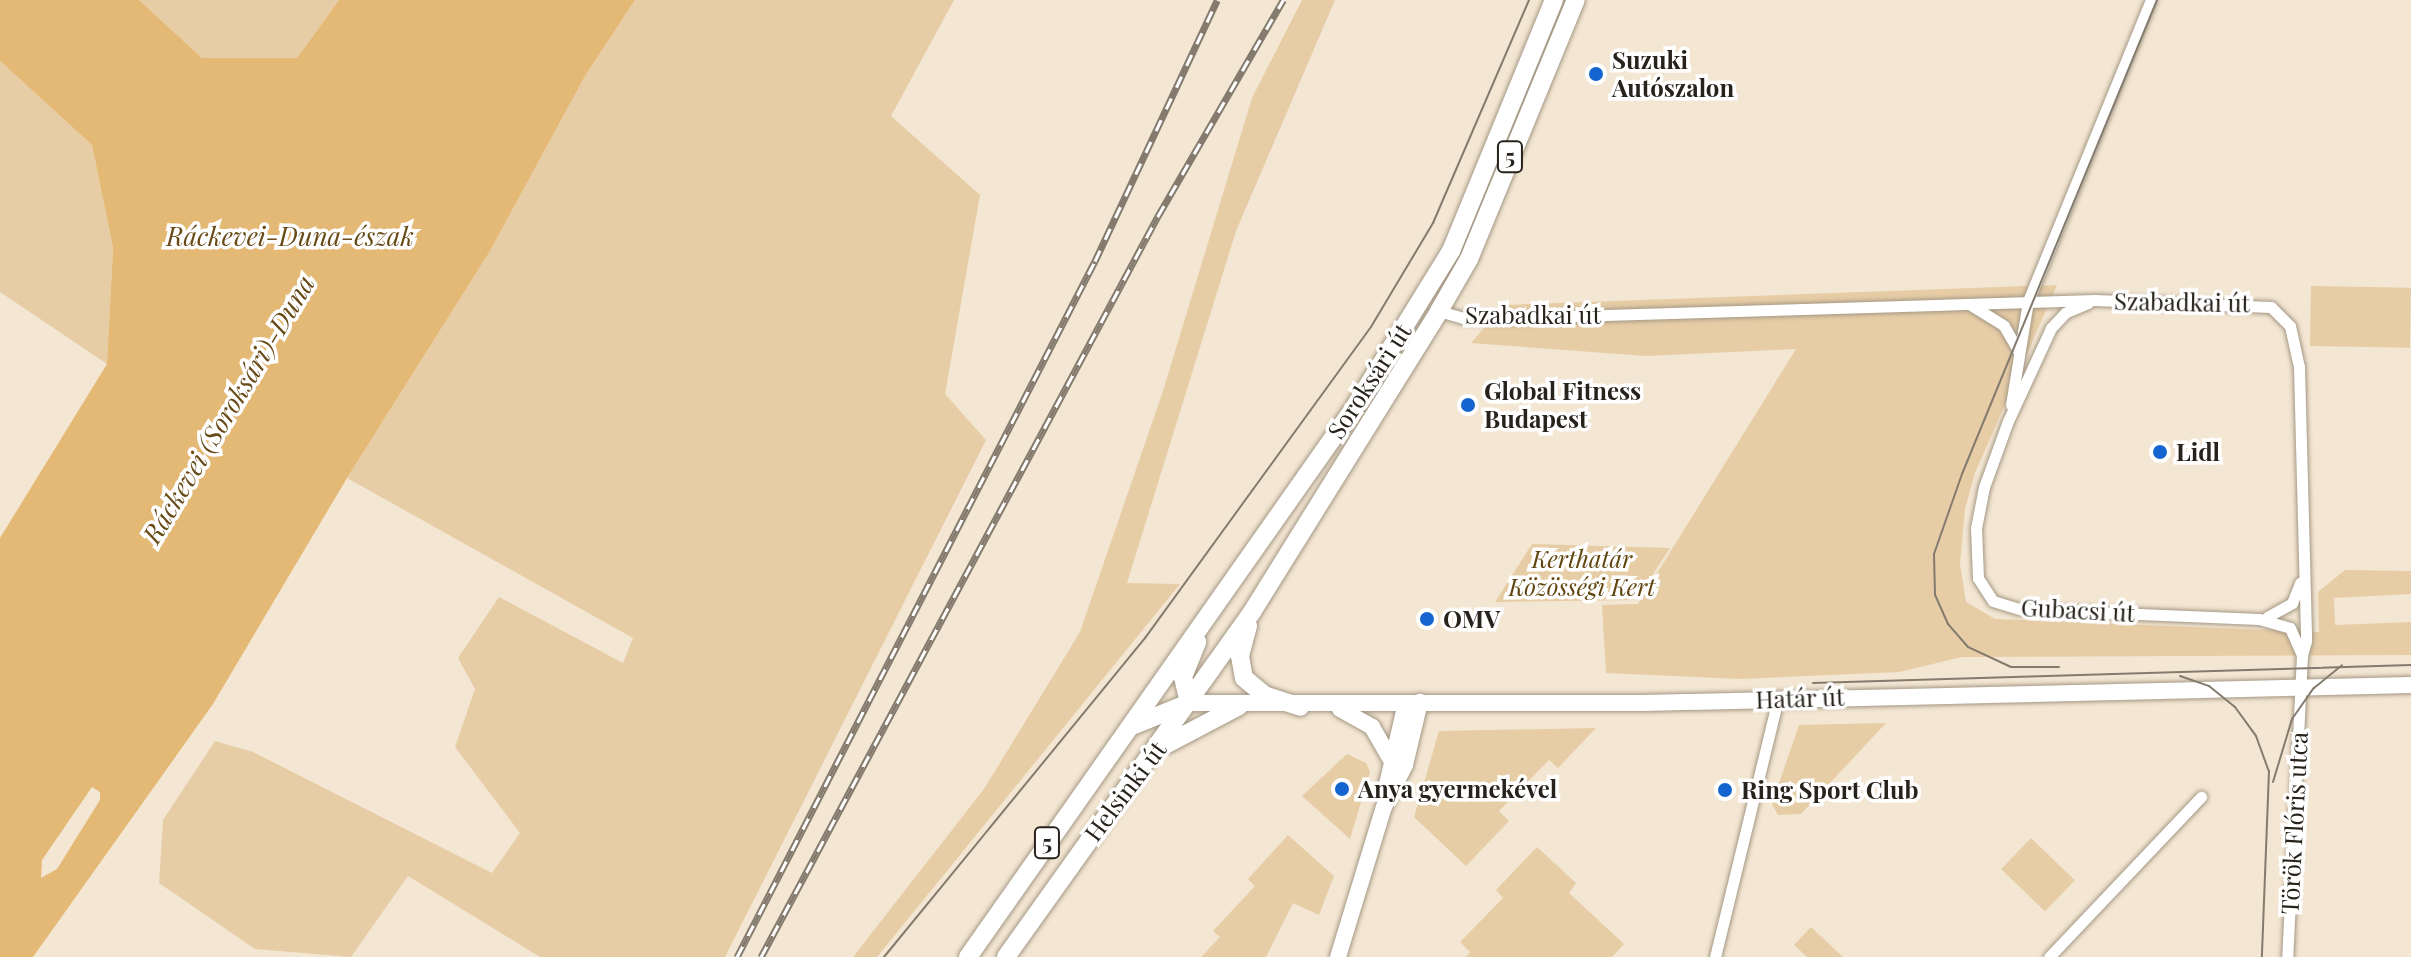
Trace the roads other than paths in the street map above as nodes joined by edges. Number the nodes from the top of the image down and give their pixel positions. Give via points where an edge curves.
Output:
1 (1554, 0) edge
2 (1576, 0) edge
3 (2151, 0) edge
4 (2095, 300) junction
5 (2028, 301) junction
6 (1963, 302) junction
7 (1439, 311) junction
8 (2019, 362) junction
9 (2008, 421) junction
10 (2303, 570) junction
11 (1210, 609) junction
12 (1252, 612) junction
13 (2259, 619) junction
14 (2302, 655) junction
15 (2411, 685) edge
16 (2300, 688) junction
17 (1778, 699) junction
18 (1189, 703) junction
19 (1413, 703) junction
20 (1331, 705) junction
21 (1239, 706) junction
22 (1300, 707) junction
23 (1127, 730) junction
24 (1390, 758) junction
25 (1146, 761) junction
26 (2201, 797) dead end
27 (1384, 807) junction
28 (968, 957) edge
29 (1006, 957) edge
30 (1338, 957) edge
31 (1715, 957) edge
32 (2049, 957) edge
33 (2287, 957) edge

1 - 11 main road, Soroksári út / 5 via 1451,251 1354,408
2 - 7 main road, Soroksári út / 5 via 1469,259
3 - 5 street, Gubacsi út
4 - 5 street, Szabadkai út
4 - 9 street, Gubacsi út via 2065,313 2051,328
4 - 10 street, Szabadkai út via 2252,303 2271,307 2287,321 2299,367
5 - 6 street, Szabadkai út
5 - 8 street, Gubacsi út
6 - 7 street, Szabadkai út via 1507,318 1463,318
6 - 8 street via 2004,326 2019,348
7 - 12 main road, Soroksári út / 5
8 - 9 street, Gubacsi út
9 - 13 street, Gubacsi út via 1984,487 1976,528 1978,578 1993,601 2041,611
10 - 13 street, Szabadkai út via 2292,603
10 - 14 street, Szabadkai út
11 - 18 main road via 1183,677
11 - 23 main road, Soroksári út / 5
12 - 18 main road, Soroksári út / 5
12 - 22 main road via 1240,656 1244,678 1264,695
13 - 14 street, Gubacsi út via 2285,624
14 - 16 street
15 - 16 main road, Határ út
16 - 17 main road, Határ út
16 - 33 street, Török Flóris utca
17 - 19 main road, Határ út
17 - 31 street
18 - 21 main road, Határ út
18 - 23 main road
18 - 25 main road, Helsinki út / 5
19 - 20 main road, Határ út
19 - 24 main road
19 - 27 main road via 1405,765
20 - 22 main road, Határ út
20 - 24 main road via 1361,717
21 - 22 main road, Határ út
21 - 25 main road via 1185,731
23 - 28 main road, Helsinki út / 5
24 - 27 main road
25 - 29 main road, Helsinki út / 5
26 - 32 street
27 - 30 main road

